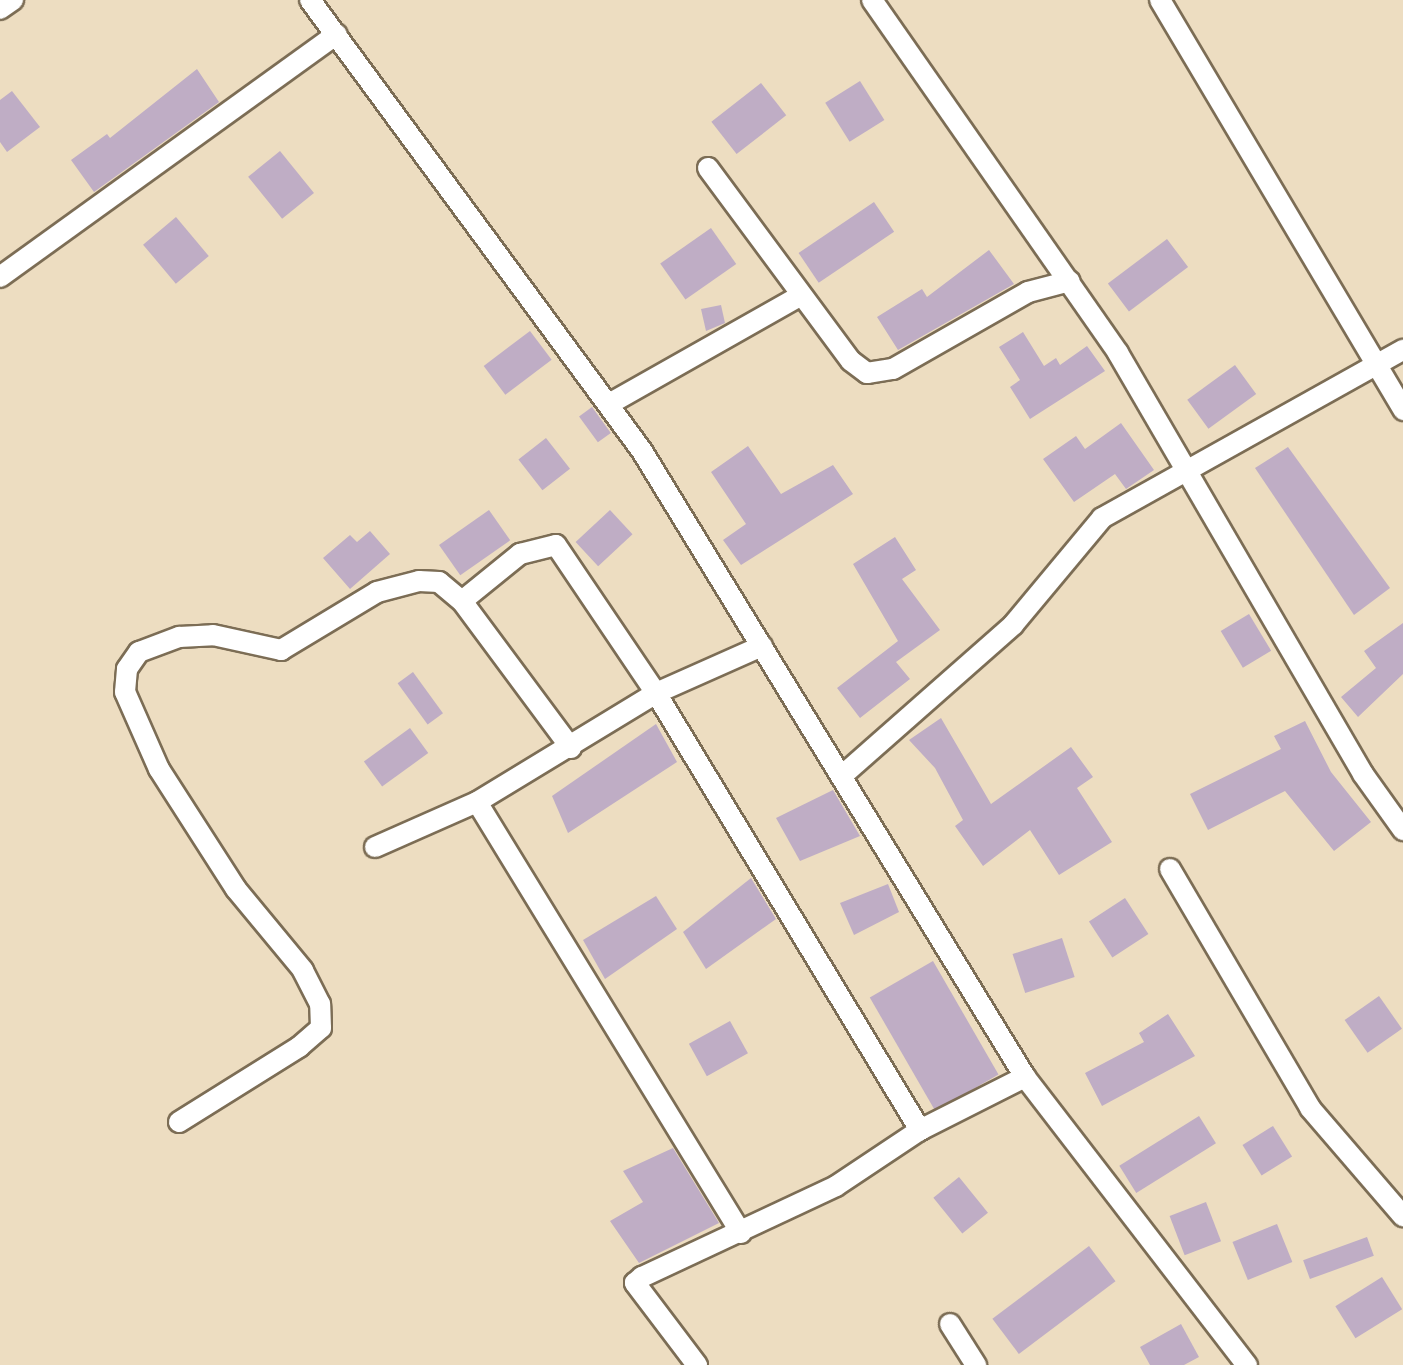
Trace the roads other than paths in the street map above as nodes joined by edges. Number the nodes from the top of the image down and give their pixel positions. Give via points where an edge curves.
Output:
1 (13, 0) edge
2 (310, 0) edge
3 (872, 0) edge
4 (1160, 0) edge
5 (0, 9) edge
6 (336, 34) junction
7 (708, 168) dead end
8 (0, 277) edge
9 (1070, 282) junction
10 (800, 296) junction
11 (1403, 350) edge
12 (1374, 367) junction
13 (610, 404) junction
14 (1403, 410) edge
15 (1185, 468) junction
16 (462, 602) junction
17 (762, 646) junction
18 (656, 694) junction
19 (571, 748) junction
20 (842, 775) junction
21 (478, 802) junction
22 (1403, 830) edge
23 (375, 847) dead end
24 (1170, 869) dead end
25 (1025, 1077) junction
26 (178, 1122) dead end
27 (920, 1130) junction
28 (1403, 1216) edge
29 (741, 1233) junction
30 (950, 1324) dead end
31 (697, 1365) edge
32 (976, 1365) edge
33 (1247, 1365) edge

1 - 5 street
2 - 6 street
3 - 9 street
4 - 12 street
6 - 8 street
6 - 13 street
7 - 10 street
9 - 10 street via 1028,292 893,369 867,373
9 - 15 street
10 - 13 street
11 - 12 street
12 - 14 street
12 - 15 street
13 - 17 street
15 - 20 street via 1102,518 1013,626
15 - 22 street via 1363,774
16 - 18 street via 520,554 556,545
16 - 19 street
16 - 26 street via 439,582 419,581 377,592 281,650 213,635 180,637 139,652 126,668 125,692 159,769 236,889 304,970 320,1004 321,1028
17 - 18 street
17 - 20 street
18 - 19 street
18 - 27 street
19 - 21 street
20 - 25 street
21 - 23 street
21 - 29 street
24 - 28 street via 1310,1108
25 - 27 street
25 - 33 street
27 - 29 street via 836,1186
29 - 31 street via 636,1283
30 - 32 street

